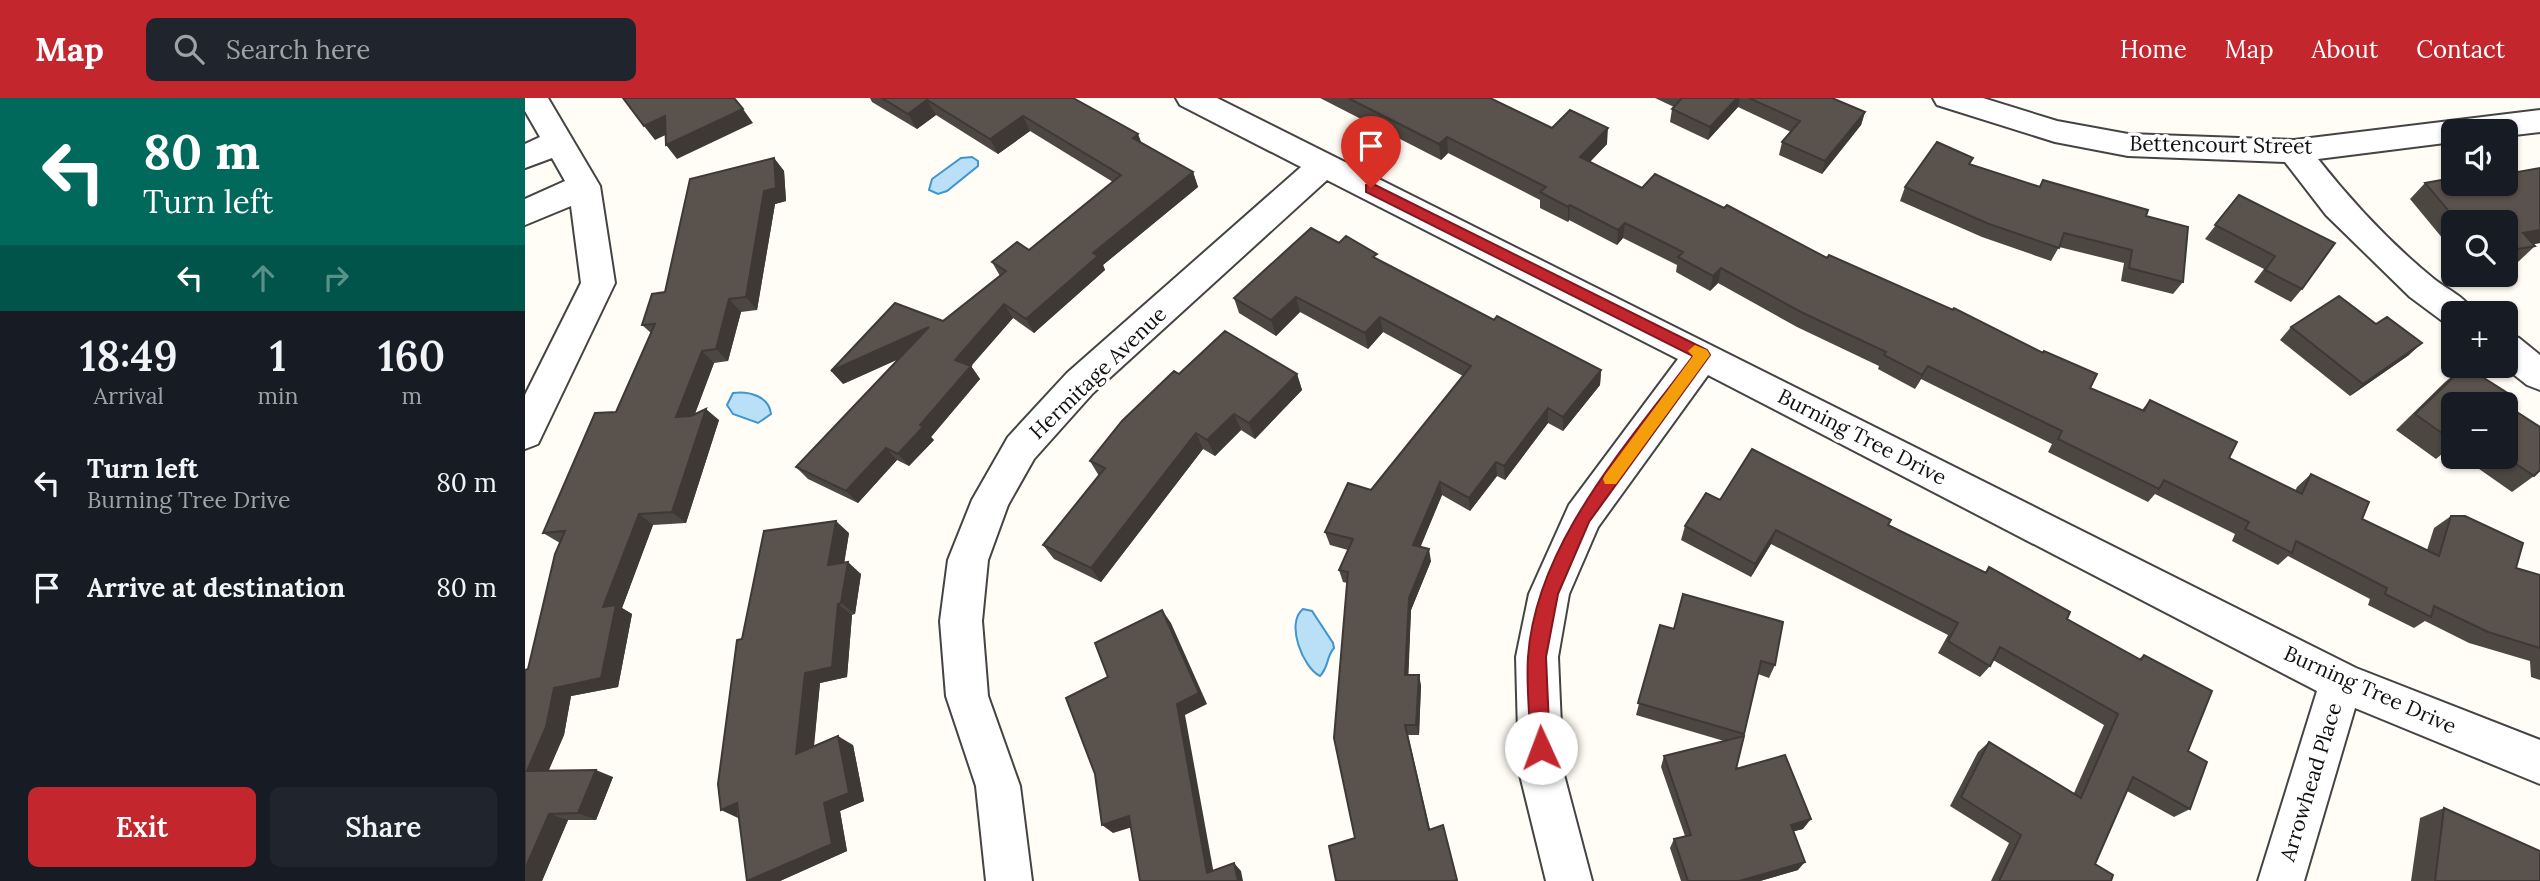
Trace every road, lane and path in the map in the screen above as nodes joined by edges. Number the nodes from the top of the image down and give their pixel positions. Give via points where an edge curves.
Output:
1 (533, 98) edge
2 (1191, 98) edge
3 (1948, 98) edge
4 (2483, 98) edge
5 (2503, 119) edge
6 (2540, 121) edge
7 (2518, 123) edge
8 (2441, 132) edge
9 (558, 142) junction
10 (2294, 151) junction
11 (525, 157) edge
12 (1324, 165) junction
13 (584, 186) junction
14 (525, 213) edge
15 (2441, 302) edge
16 (1702, 355) junction
17 (2518, 357) edge
18 (2540, 374) edge
19 (525, 433) edge
20 (2341, 682) junction
21 (2540, 762) edge
22 (1009, 881) edge
23 (1569, 881) edge
24 (2281, 881) edge

1 - 9 street
2 - 12 street, Burning Tree Drive
3 - 10 street, Bettencourt Street via 2055,131 2128,145
4 - 5 street
6 - 7 street, Bettencourt Street
8 - 10 street, Bettencourt Street
9 - 11 street
9 - 13 street
10 - 15 street via 2338,207
12 - 16 street, Burning Tree Drive
12 - 22 street, Hermitage Avenue via 1080,383 1021,448 991,500 968,560 961,621 967,696 998,786
13 - 14 street
13 - 19 street via 598,283
16 - 20 street, Burning Tree Drive
16 - 23 street via 1583,517 1549,594 1537,657 1541,771
17 - 18 street
20 - 21 street, Burning Tree Drive
20 - 24 street, Arrowhead Place

